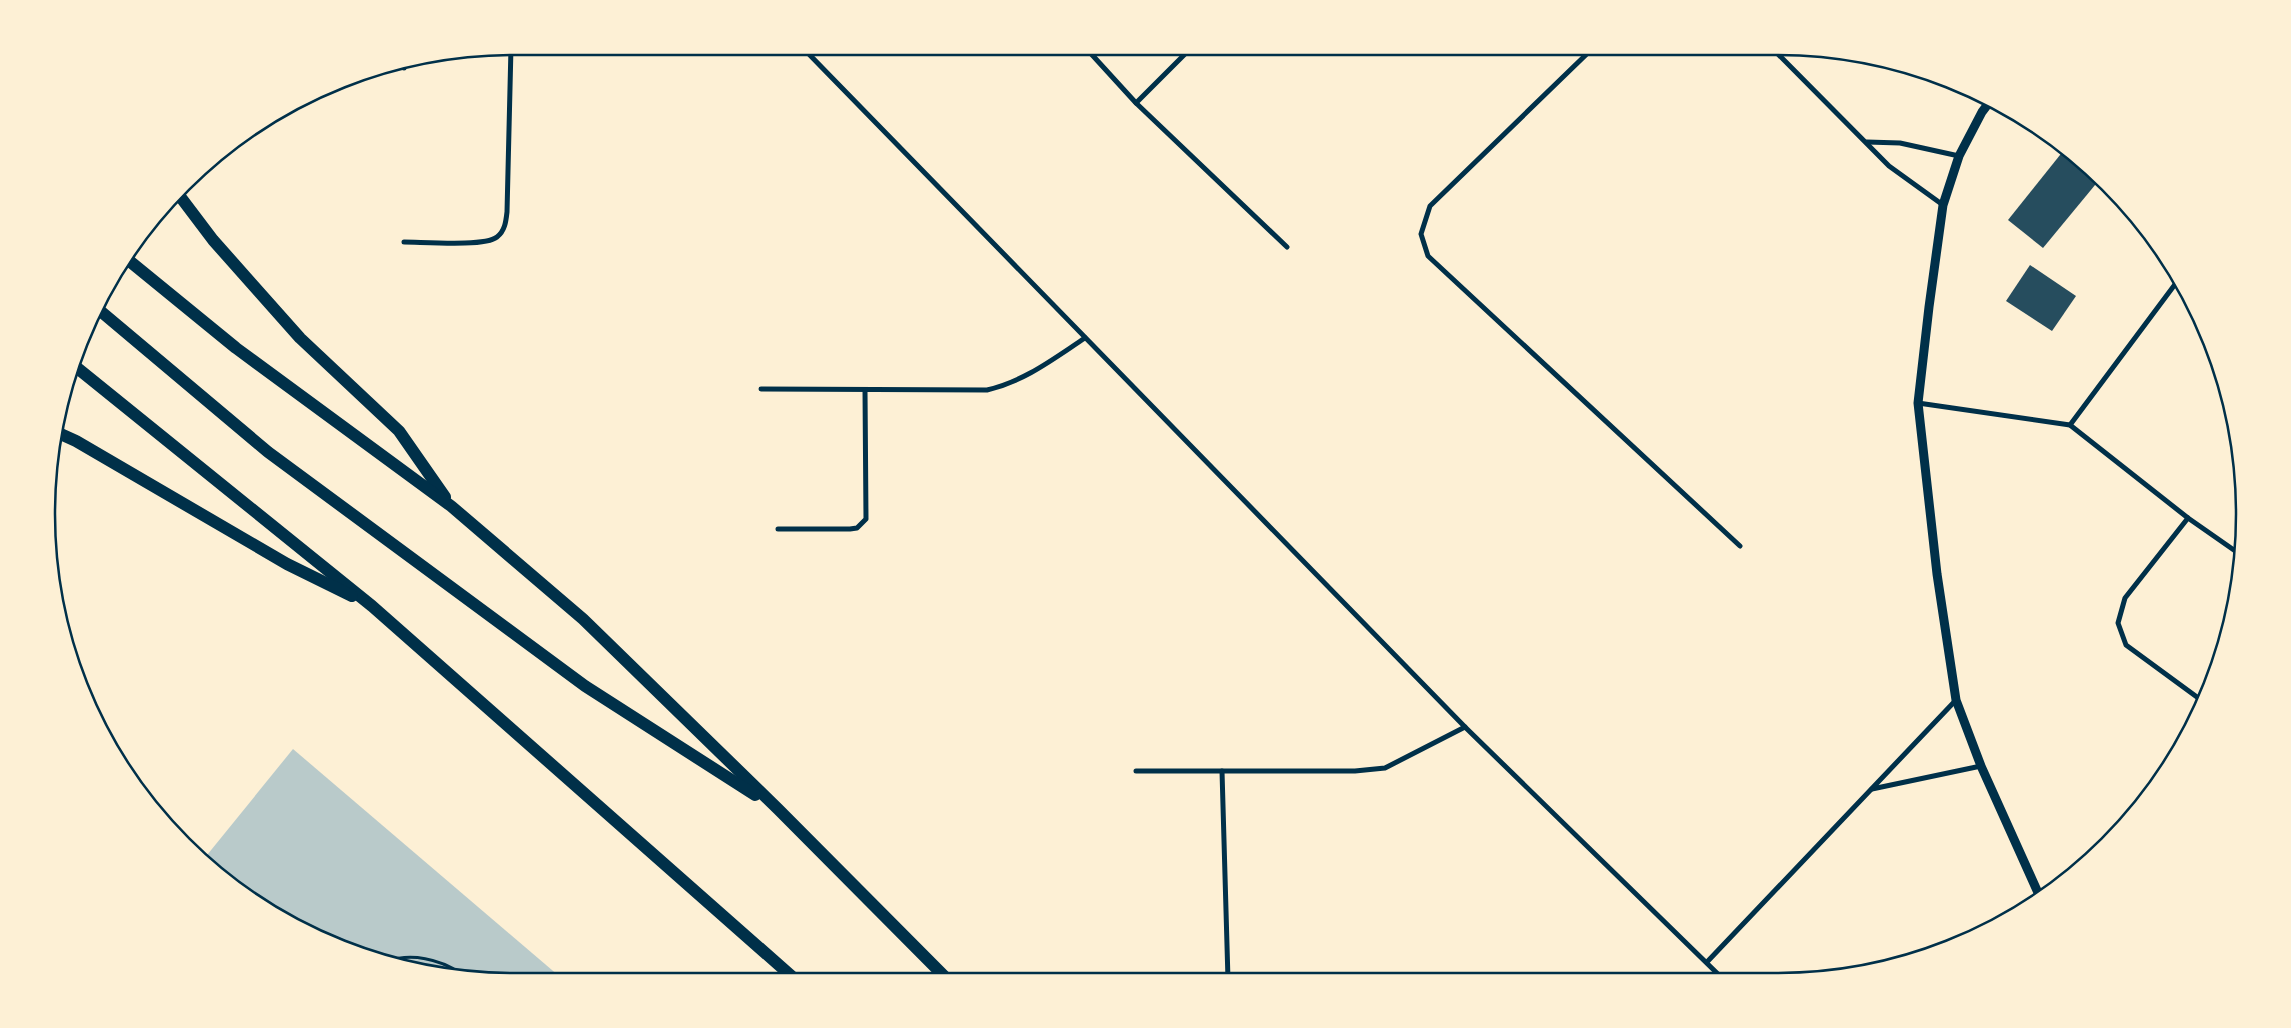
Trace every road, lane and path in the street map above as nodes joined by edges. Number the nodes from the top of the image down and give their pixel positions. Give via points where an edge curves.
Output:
1 (511, 55) edge
2 (810, 55) edge
3 (1092, 55) edge
4 (1184, 55) edge
5 (1586, 55) edge
6 (1779, 55) edge
7 (1136, 103) junction
8 (1987, 106) edge
9 (1867, 142) junction
10 (1959, 156) junction
11 (181, 198) edge
12 (1943, 205) junction
13 (404, 242) dead end
14 (1287, 247) dead end
15 (130, 262) edge
16 (2175, 285) edge
17 (102, 312) edge
18 (1085, 338) junction
19 (78, 368) edge
20 (761, 389) dead end
21 (865, 390) junction
22 (1918, 403) junction
23 (2070, 425) junction
24 (62, 435) edge
25 (450, 506) junction
26 (2188, 518) junction
27 (778, 530) dead end
28 (1740, 546) dead end
29 (2234, 550) edge
30 (372, 606) junction
31 (2198, 698) edge
32 (1956, 700) junction
33 (1466, 727) junction
34 (1981, 766) junction
35 (1136, 771) dead end
36 (1222, 771) junction
37 (1871, 790) junction
38 (778, 809) junction
39 (2038, 892) edge
40 (404, 959) edge
41 (1707, 962) junction
42 (450, 968) edge
43 (788, 973) edge
44 (941, 973) edge
45 (1228, 973) edge
46 (1717, 973) edge

1 - 13 street via 505,226 497,237 484,243
2 - 18 street
3 - 7 street
4 - 7 street
5 - 28 street via 1430,206 1421,234 1428,256
6 - 9 street
7 - 14 street
8 - 10 street
9 - 10 street via 1900,143
9 - 12 street via 1889,166
10 - 12 street
11 - 25 main road via 300,338 399,431
12 - 22 street
15 - 25 main road via 236,348
16 - 23 street
17 - 38 main road via 268,452 585,686
18 - 21 street via 1028,376 987,390
18 - 33 street
19 - 30 main road
20 - 21 street
21 - 27 street via 866,519 850,530
22 - 23 street
22 - 32 street via 1937,574
23 - 26 street
24 - 30 main road via 287,564
25 - 38 main road via 583,619
26 - 29 street
26 - 31 street via 2125,598 2118,622 2126,645
30 - 43 main road
32 - 34 street
32 - 37 street
33 - 36 street via 1384,768
33 - 41 street
34 - 37 street
34 - 39 street
35 - 36 street
36 - 45 street
37 - 41 street
38 - 44 main road
40 - 42 path via 435,961
41 - 46 street

